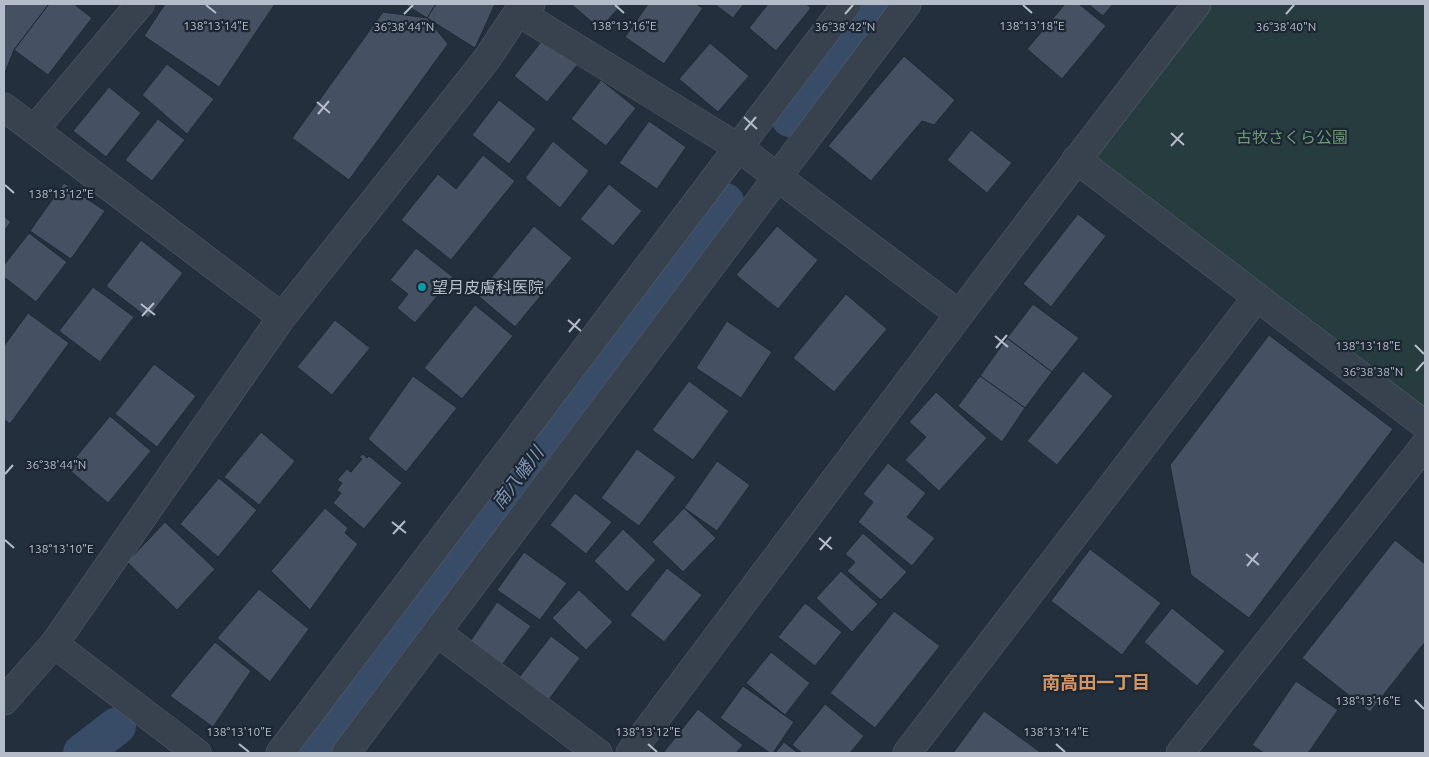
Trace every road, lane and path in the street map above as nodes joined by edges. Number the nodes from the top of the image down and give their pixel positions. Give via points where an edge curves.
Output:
1 (140, 4) edge
2 (847, 4) edge
3 (907, 4) edge
4 (1197, 4) edge
5 (524, 8) edge
6 (4, 107) edge
7 (34, 130) junction
8 (739, 148) junction
9 (1076, 159) junction
10 (778, 176) junction
11 (1256, 297) junction
12 (959, 314) junction
13 (282, 317) junction
14 (1425, 425) edge
15 (1425, 446) edge
16 (438, 633) junction
17 (54, 644) junction
18 (4, 701) edge
19 (197, 753) edge
20 (280, 753) edge
21 (346, 753) edge
22 (598, 753) edge
23 (630, 753) edge
24 (907, 753) edge
25 (1180, 753) edge

1 - 7 street
2 - 8 street
3 - 10 street
4 - 9 street
5 - 8 street
5 - 13 street
6 - 7 street
7 - 13 street
8 - 10 street
8 - 20 street
9 - 11 street
9 - 12 street
10 - 12 street
10 - 16 street
11 - 14 street
11 - 24 street
12 - 23 street
13 - 17 street
15 - 25 street
16 - 21 street
16 - 22 street
17 - 18 street
17 - 19 street

